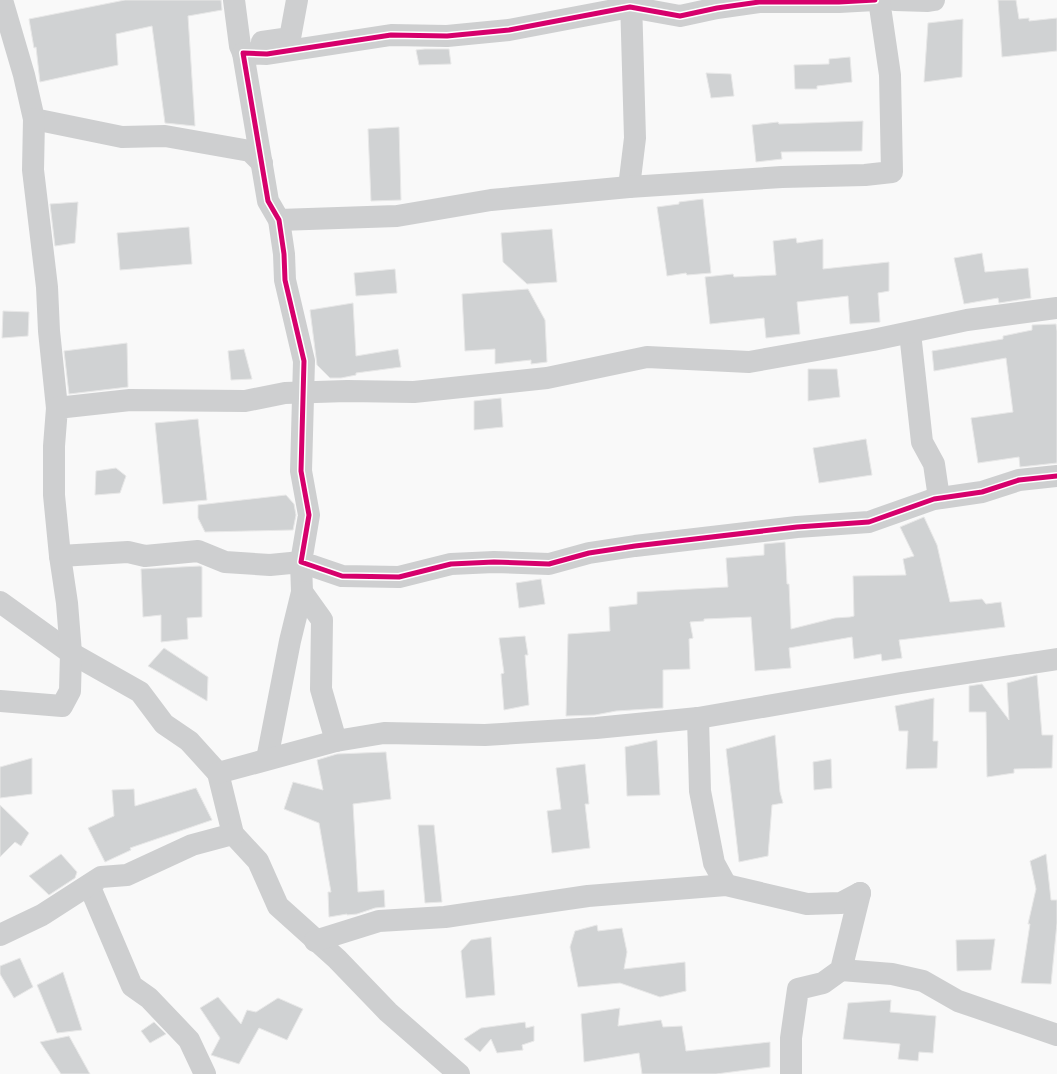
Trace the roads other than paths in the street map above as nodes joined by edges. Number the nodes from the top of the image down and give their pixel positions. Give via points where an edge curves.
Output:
1 (2, 0) edge
2 (234, 0) edge
3 (297, 0) edge
4 (875, 0) edge
5 (879, 0) edge
6 (895, 0) edge
7 (934, 0) edge
8 (630, 4) edge
9 (242, 49) junction
10 (34, 119) junction
11 (262, 163) junction
12 (629, 187) junction
13 (279, 220) junction
14 (1057, 308) edge
15 (910, 333) junction
16 (303, 394) junction
17 (57, 408) junction
18 (1057, 476) edge
19 (939, 498) junction
20 (60, 556) junction
21 (302, 562) junction
22 (302, 592) junction
23 (0, 602) edge
24 (71, 653) junction
25 (1057, 659) edge
26 (0, 701) edge
27 (698, 718) junction
28 (336, 741) junction
29 (267, 760) junction
30 (218, 773) junction
31 (233, 834) junction
32 (89, 885) junction
33 (726, 885) junction
34 (0, 935) edge
35 (314, 940) junction
36 (841, 970) junction
37 (1057, 1035) edge
38 (205, 1074) edge
39 (459, 1074) edge
40 (791, 1074) edge

1 - 10 street
2 - 9 street
3 - 9 street via 290,38
4 - 8 street via 759,2 680,16
5 - 12 street via 890,75 892,172
6 - 7 street
8 - 9 street via 509,30 447,36 391,35 267,54
8 - 12 street via 635,138
9 - 11 street
10 - 11 street via 122,137 165,136 250,151
10 - 17 street via 33,170
11 - 13 street via 268,201
12 - 13 street via 491,200 397,216
13 - 16 street via 285,280 304,361
14 - 15 street via 967,320
15 - 16 street via 749,362 647,357 546,378 414,392
15 - 19 street via 922,442 934,464
16 - 17 street via 284,393 245,402 130,400
16 - 21 street via 300,471 309,515
17 - 20 street via 54,495
18 - 19 street via 1019,480 982,492
19 - 21 street via 869,522 635,546 548,564 451,564 399,577 342,576
20 - 21 street via 128,552 145,556 198,551 224,562
20 - 24 street
21 - 22 street
22 - 28 street via 322,620 321,689
22 - 29 street
23 - 24 street
24 - 26 street via 70,691 62,706
24 - 30 street via 140,692 164,724 189,741
25 - 27 street
27 - 28 street via 485,735 384,733
27 - 33 street via 700,790 714,863
28 - 29 street
29 - 30 street
30 - 31 street
31 - 32 street via 192,845 127,875 101,877
31 - 35 street via 258,860 278,906
32 - 34 street via 42,915
32 - 38 street via 132,986 149,998 189,1040
33 - 35 street via 588,896 446,917 379,921
33 - 36 street via 807,904 842,902 860,894
35 - 39 street via 388,1012
36 - 37 street via 892,974 924,981 958,1001
36 - 40 street via 822,983 798,989 791,1038

